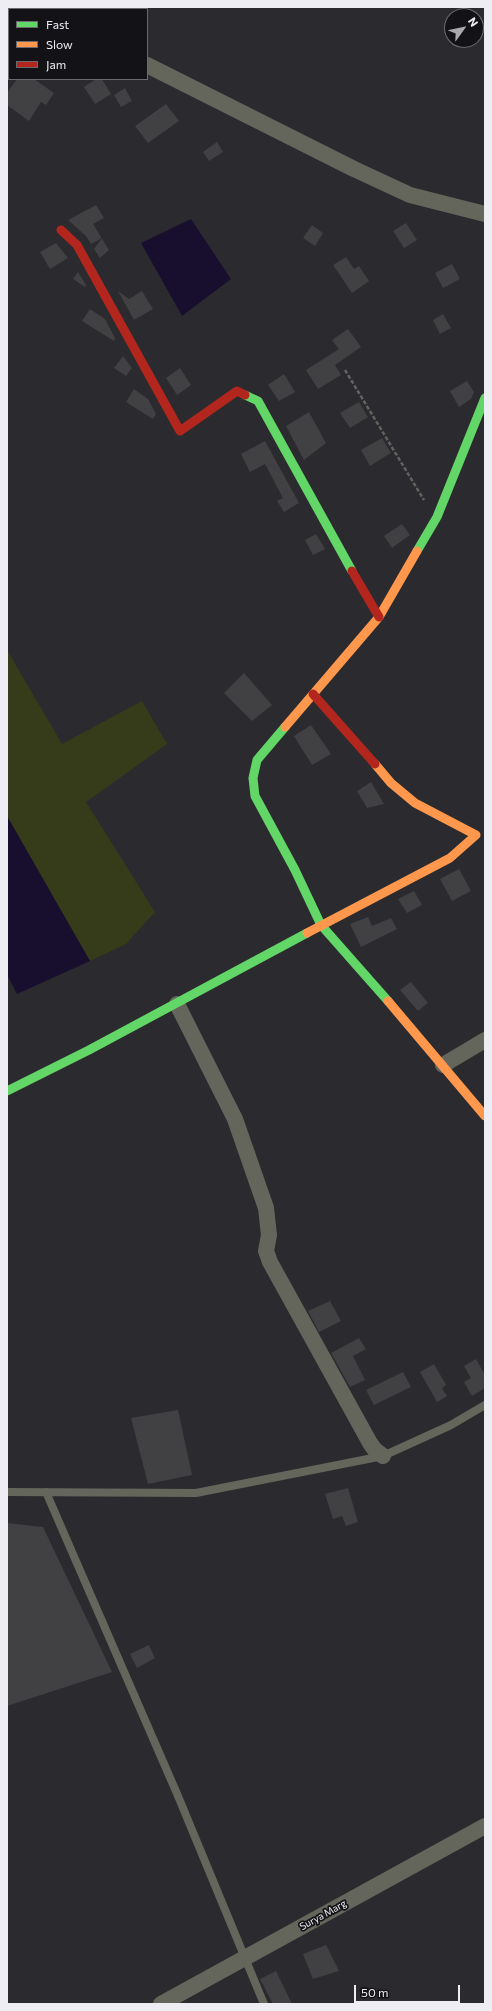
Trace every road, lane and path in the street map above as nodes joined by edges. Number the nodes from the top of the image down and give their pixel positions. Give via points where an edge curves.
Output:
1 (148, 66) edge
2 (485, 214) edge
3 (61, 230) dead end
4 (345, 370) dead end
5 (485, 398) edge
6 (440, 509) junction
7 (379, 617) junction
8 (313, 694) junction
9 (485, 828) edge
10 (476, 835) junction
11 (321, 925) junction
12 (177, 1004) junction
13 (485, 1040) edge
14 (443, 1065) junction
15 (7, 1091) edge
16 (485, 1116) edge
17 (485, 1405) edge
18 (383, 1456) junction
19 (7, 1492) edge
20 (46, 1492) junction
21 (485, 1826) edge
22 (245, 1958) junction
23 (161, 2004) edge
24 (264, 2004) edge

1 - 2 street via 410,195
3 - 7 street via 77,245 180,431 238,391 258,401
4 - 6 path via 425,501
5 - 6 street
6 - 7 street
7 - 8 street
8 - 10 street via 397,788 415,803
8 - 11 street via 257,760 253,778 255,796
9 - 10 lane
10 - 11 street via 450,858
11 - 12 street
11 - 14 street
12 - 15 street
12 - 18 street via 235,1119 266,1208 269,1235 266,1251 270,1262 370,1443
13 - 14 street
14 - 16 street
17 - 18 lane via 451,1425
18 - 20 lane via 196,1493
19 - 20 lane
20 - 22 lane
21 - 22 street, Surya Marg
22 - 23 street, Surya Marg
22 - 24 lane

